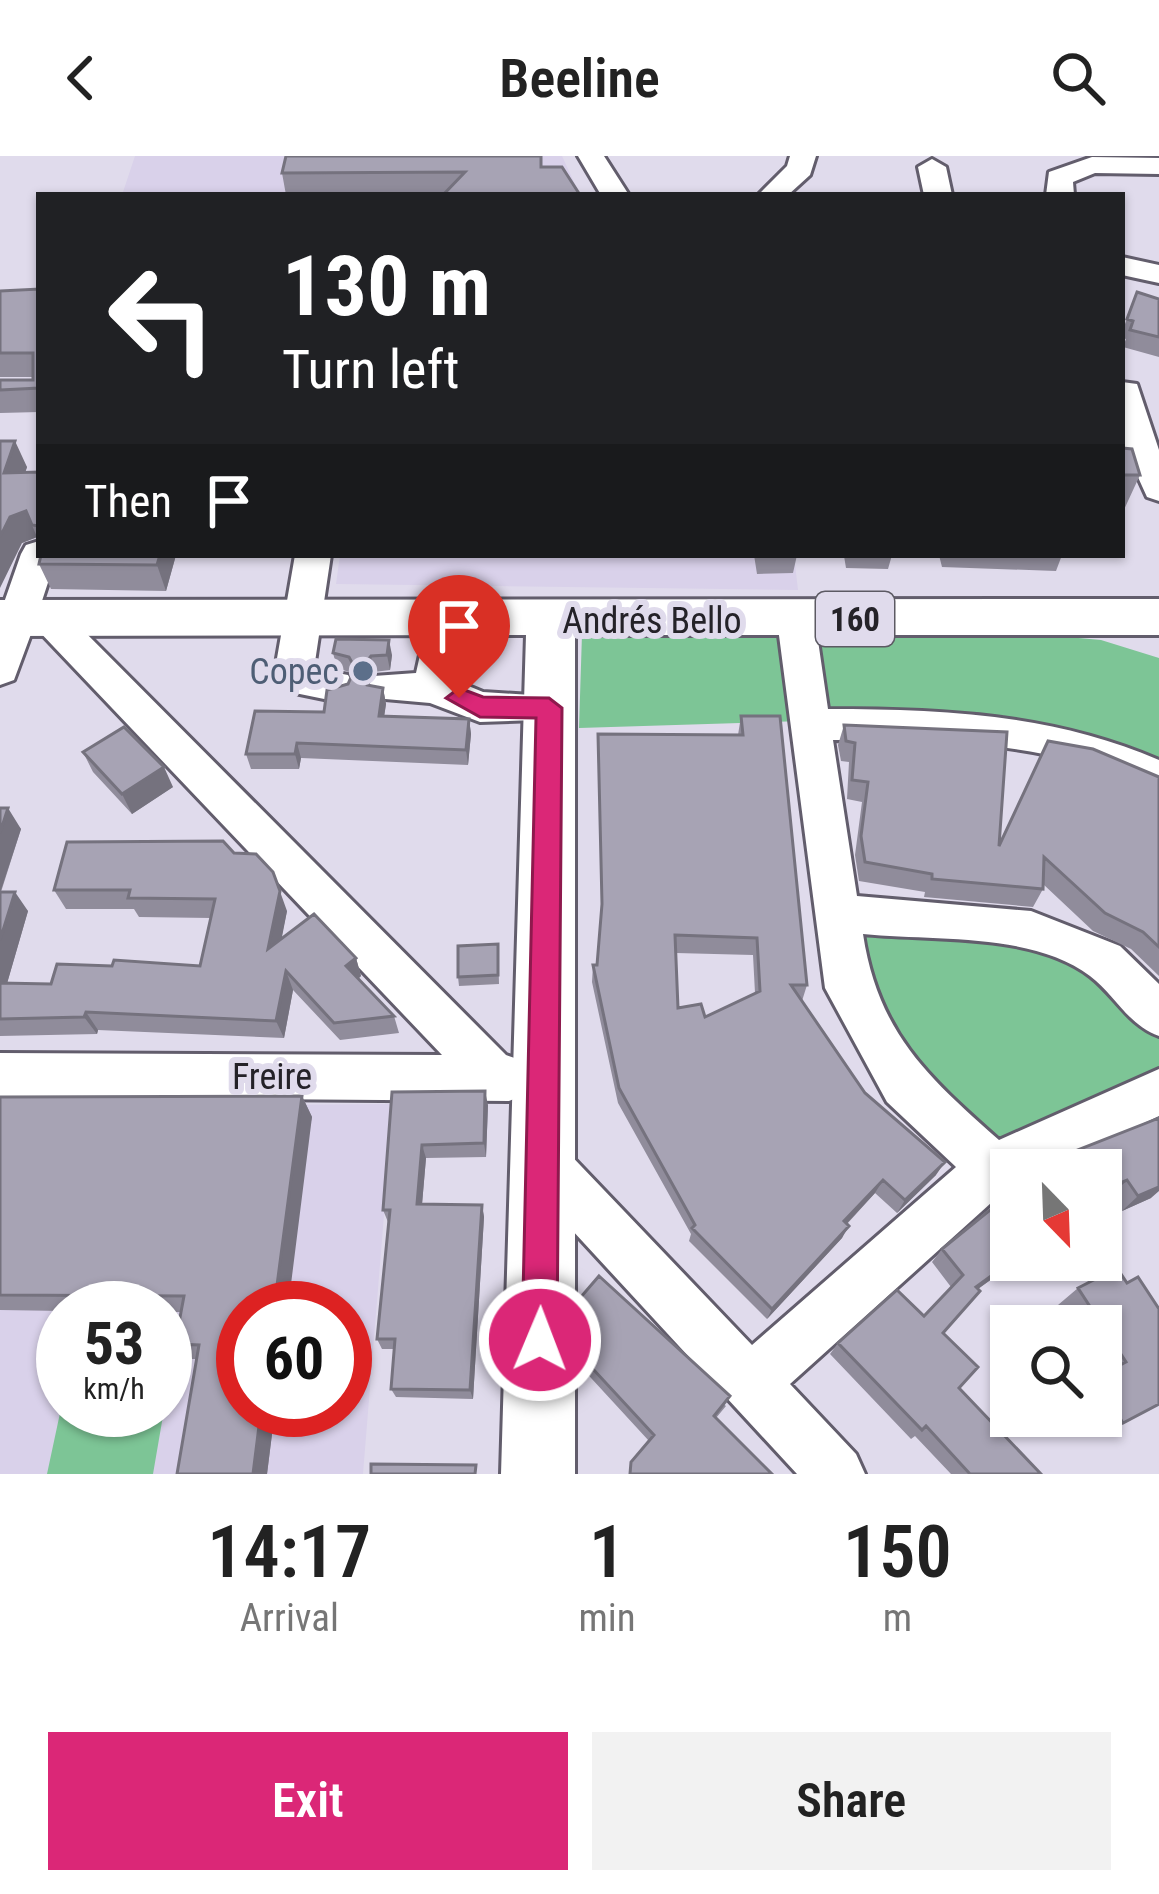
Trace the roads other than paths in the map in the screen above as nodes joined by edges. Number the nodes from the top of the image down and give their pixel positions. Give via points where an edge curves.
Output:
1 (591, 156) edge
2 (803, 156) edge
3 (1159, 166) edge
4 (613, 192) edge
5 (775, 192) edge
6 (1060, 192) edge
7 (1125, 267) edge
8 (1159, 274) edge
9 (1132, 390) edge
10 (1144, 474) edge
11 (38, 558) edge
12 (312, 558) edge
13 (22, 618) edge
14 (302, 620) junction
15 (443, 620) junction
16 (551, 620) junction
17 (796, 620) junction
18 (1155, 621) edge
19 (0, 670) edge
20 (334, 686) edge
21 (388, 687) edge
22 (433, 688) junction
23 (549, 708) junction
24 (808, 724) junction
25 (1159, 778) edge
26 (837, 913) junction
27 (1159, 1015) edge
28 (0, 1075) edge
29 (520, 1078) junction
30 (1159, 1092) edge
31 (1034, 1149) edge
32 (542, 1161) junction
33 (990, 1165) edge
34 (990, 1171) edge
35 (751, 1383) junction
36 (538, 1474) edge
37 (836, 1474) edge

1 - 4 street
2 - 5 street
3 - 6 street via 1076,168 1059,178
7 - 8 street
9 - 10 street via 1126,412
11 - 13 street
12 - 14 street
13 - 14 main road, Andrés Bello / 160
13 - 19 street
13 - 29 street
14 - 15 main road, Andrés Bello / 160
14 - 20 street via 300,675
15 - 16 main road, Andrés Bello / 160
15 - 22 street
16 - 17 main road, Andrés Bello / 160
16 - 23 main road
17 - 18 main road, Andrés Bello / 160
17 - 24 street
21 - 22 street
22 - 23 street via 480,707
23 - 29 main road
24 - 25 street via 974,725 1038,734
24 - 26 street
26 - 27 street via 1031,930 1104,960
26 - 33 street via 848,988 866,1025 904,1086
28 - 29 street, Freire
29 - 32 main road
30 - 31 street
32 - 35 street
32 - 36 main road
34 - 35 street
35 - 37 street

